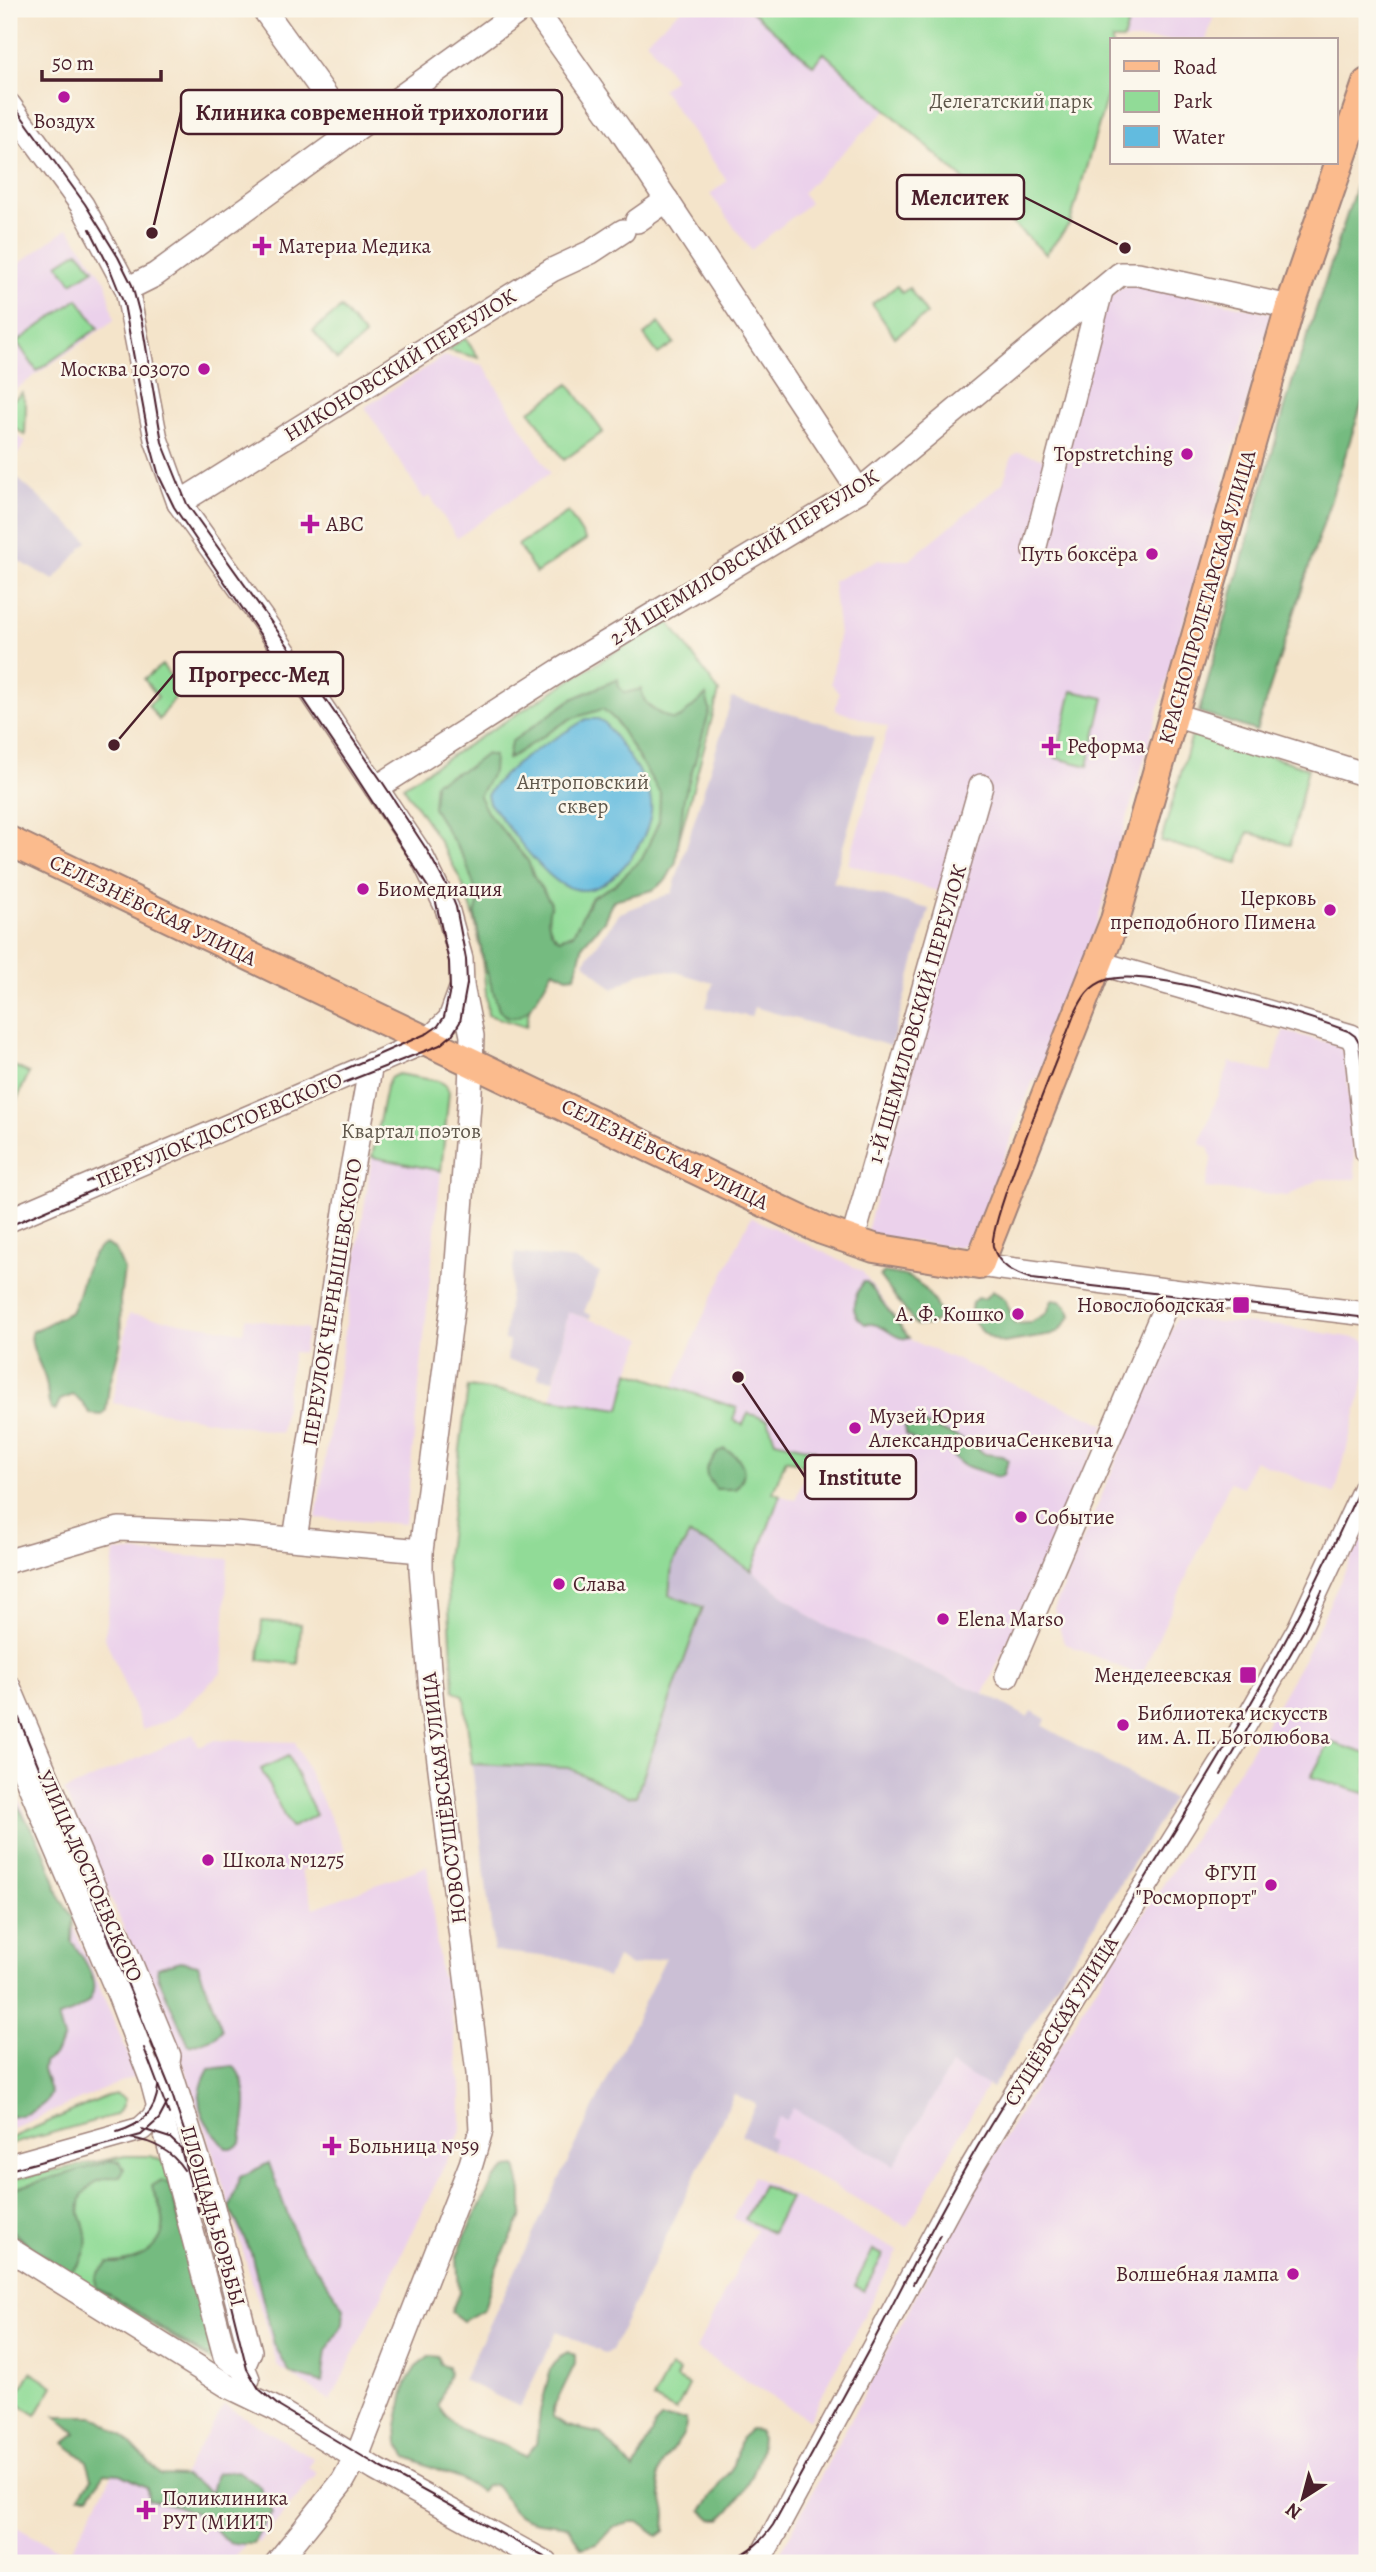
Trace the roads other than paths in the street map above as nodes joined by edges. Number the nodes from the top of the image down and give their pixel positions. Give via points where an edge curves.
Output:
1 (522, 9) edge
2 (535, 9) edge
3 (265, 11) dead end
4 (1367, 83) edge
5 (9, 105) edge
6 (352, 132) junction
7 (667, 200) junction
8 (127, 289) junction
9 (1101, 290) junction
10 (1290, 307) junction
11 (854, 484) junction
12 (179, 503) junction
13 (1034, 550) dead end
14 (1174, 715) junction
15 (1367, 775) edge
16 (981, 786) dead end
17 (376, 788) junction
18 (9, 841) edge
19 (1099, 962) junction
20 (463, 986) junction
21 (429, 1040) junction
22 (471, 1061) junction
23 (371, 1064) junction
24 (1367, 1152) edge
25 (9, 1220) edge
26 (852, 1242) junction
27 (979, 1265) junction
28 (1172, 1291) junction
29 (1367, 1314) edge
30 (1367, 1483) edge
31 (295, 1539) junction
32 (421, 1551) junction
33 (9, 1561) edge
34 (1007, 1676) dead end
35 (9, 1687) edge
36 (9, 1737) edge
37 (169, 2064) junction
38 (159, 2107) junction
39 (128, 2134) junction
40 (170, 2146) junction
41 (9, 2166) edge
42 (210, 2196) junction
43 (9, 2249) edge
44 (238, 2374) junction
45 (357, 2458) junction
46 (277, 2563) edge
47 (546, 2563) edge
48 (758, 2563) edge

1 - 6 street
2 - 7 street
3 - 6 street
4 - 10 main road, КРАСНОПРОЛЕТАРСКАЯ УЛИЦА
5 - 8 street, НОВОСУЩЁВСКАЯ УЛИЦА via 82,205
6 - 8 street via 155,275
7 - 11 street
7 - 12 street, НИКОНОВСКИЙ ПЕРЕУЛОК via 591,252 552,270
8 - 12 street, НОВОСУЩЁВСКАЯ УЛИЦА via 156,439
9 - 10 street, 2-Й ЩЕМИЛОВСКИЙ ПЕРЕУЛОК via 1117,275 1128,273
9 - 11 street, 2-Й ЩЕМИЛОВСКИЙ ПЕРЕУЛОК
9 - 13 street
10 - 14 main road, КРАСНОПРОЛЕТАРСКАЯ УЛИЦА
11 - 17 street, 2-Й ЩЕМИЛОВСКИЙ ПЕРЕУЛОК
12 - 17 street, НОВОСУЩЁВСКАЯ УЛИЦА
14 - 15 street
14 - 19 main road, КРАСНОПРОЛЕТАРСКАЯ УЛИЦА
16 - 26 street, 1-Й ЩЕМИЛОВСКИЙ ПЕРЕУЛОК
17 - 20 street, НОВОСУЩЁВСКАЯ УЛИЦА via 421,855 447,908
18 - 21 main road, СЕЛЕЗНЁВСКАЯ УЛИЦА
19 - 24 street via 1351,1036 1356,1045
19 - 27 main road, КРАСНОПРОЛЕТАРСКАЯ УЛИЦА
20 - 21 street via 450,1019
20 - 22 street, НОВОСУЩЁВСКАЯ УЛИЦА via 472,1036
21 - 22 main road, СЕЛЕЗНЁВСКАЯ УЛИЦА
21 - 23 street, ПЕРЕУЛОК ДОСТОЕВСКОГО
22 - 26 main road, СЕЛЕЗНЁВСКАЯ УЛИЦА
22 - 32 street, НОВОСУЩЁВСКАЯ УЛИЦА via 455,1289
23 - 25 street, ПЕРЕУЛОК ДОСТОЕВСКОГО
23 - 31 street, ПЕРЕУЛОК ЧЕРНЫШЕВСКОГО
26 - 27 main road, СЕЛЕЗНЁВСКАЯ УЛИЦА
27 - 28 street, СЕЛЕЗНЁВСКАЯ УЛИЦА
28 - 29 street, СЕЛЕЗНЁВСКАЯ УЛИЦА
28 - 34 street
30 - 48 street, СУЩЁВСКАЯ УЛИЦА via 1298,1631 1255,1708 959,2189
31 - 32 street
31 - 33 street via 119,1529
32 - 45 street, НОВОСУЩЁВСКАЯ УЛИЦА via 432,1705 478,2073 481,2130
35 - 37 street, УЛИЦА ДОСТОЕВСКОГО via 96,1895 154,2017
36 - 38 street, УЛИЦА ДОСТОЕВСКОГО via 119,1995
37 - 38 street
37 - 42 street, ПЛОЩАДЬ БОРЬБЫ
38 - 39 street via 146,2125
38 - 40 street, ПЛОЩАДЬ БОРЬБЫ
39 - 40 street
39 - 41 street
40 - 42 street
40 - 44 street, ПЛОЩАДЬ БОРЬБЫ via 225,2356
42 - 44 street, ПЛОЩАДЬ БОРЬБЫ via 250,2350
43 - 44 street, ПЛОЩАДЬ БОРЬБЫ
44 - 45 street, ПЛОЩАДЬ БОРЬБЫ via 276,2409
45 - 46 street, НОВОСУЩЁВСКАЯ УЛИЦА
45 - 47 street, ПЛОЩАДЬ БОРЬБЫ

